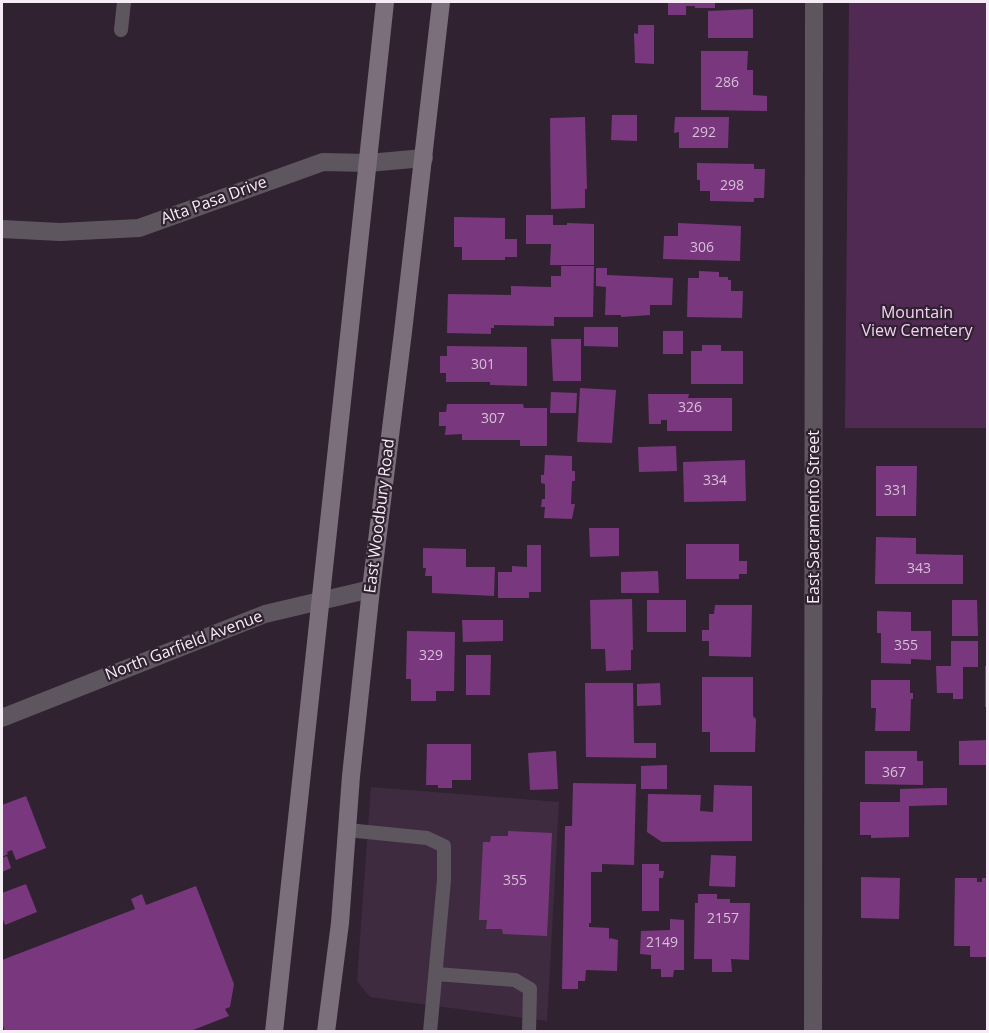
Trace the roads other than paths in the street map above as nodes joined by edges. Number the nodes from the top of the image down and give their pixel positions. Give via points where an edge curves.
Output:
1 (123, 2) edge
2 (385, 2) edge
3 (441, 2) edge
4 (814, 2) edge
5 (121, 30) dead end
6 (424, 158) junction
7 (368, 163) junction
8 (2, 229) edge
9 (371, 589) junction
10 (321, 601) junction
11 (2, 718) edge
12 (347, 830) junction
13 (436, 974) junction
14 (274, 1032) edge
15 (326, 1032) edge
16 (430, 1032) edge
17 (529, 1032) edge
18 (813, 1032) edge

1 - 5 lane
2 - 7 main road
3 - 6 main road, East Woodbury Road
4 - 18 street, East Sacramento Street
6 - 7 street, Alta Pasa Drive
6 - 9 main road, East Woodbury Road
7 - 8 street, Alta Pasa Drive via 323,162 139,228 60,232
7 - 10 main road
9 - 10 street, North Garfield Avenue
9 - 12 main road, East Woodbury Road
10 - 11 street, North Garfield Avenue via 265,614
10 - 14 main road
12 - 13 lane via 427,838 444,846
12 - 15 main road, East Woodbury Road
13 - 16 lane
13 - 17 lane via 515,980 530,989

